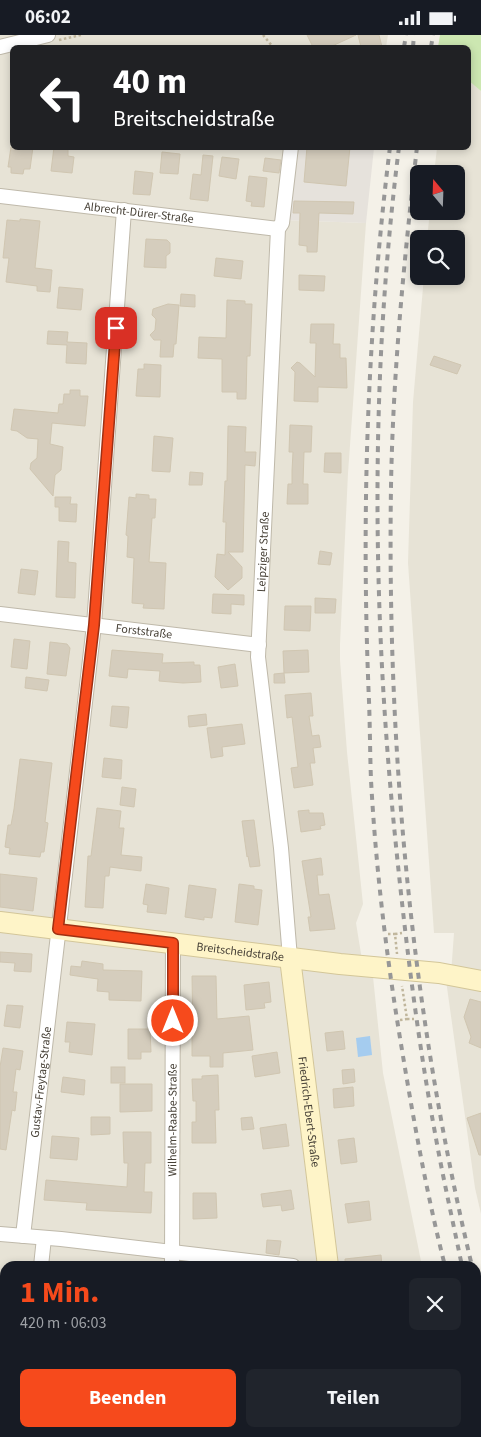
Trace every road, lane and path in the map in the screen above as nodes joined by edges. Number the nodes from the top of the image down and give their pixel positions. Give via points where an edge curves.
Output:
1 (48, 35) edge
2 (263, 35) edge
3 (271, 45) edge
4 (0, 47) edge
5 (291, 150) edge
6 (0, 196) edge
7 (124, 210) junction
8 (278, 229) junction
9 (0, 614) edge
10 (94, 625) junction
11 (259, 645) junction
12 (0, 923) edge
13 (58, 929) junction
14 (402, 933) dead end
15 (388, 934) dead end
16 (395, 934) junction
17 (173, 943) junction
18 (398, 955) dead end
19 (290, 958) junction
20 (481, 981) edge
21 (402, 986) dead end
22 (407, 1019) junction
23 (414, 1019) dead end
24 (400, 1020) dead end
25 (0, 1234) edge
26 (23, 1236) junction
27 (44, 1238) junction
28 (172, 1259) edge
29 (42, 1261) edge
30 (207, 1261) edge
31 (327, 1261) edge

1 - 4 street
2 - 3 path
5 - 8 street, Leipziger Straße via 282,223
6 - 7 street, Albrecht-Dürer-Straße
7 - 8 street, Albrecht-Dürer-Straße
7 - 10 street, Gustav-Freytag-Straße
8 - 11 street, Leipziger Straße
9 - 10 street, Forststraße
10 - 11 street, Forststraße
10 - 13 street, Gustav-Freytag-Straße
11 - 19 street, Leipziger Straße
12 - 13 main road, Breitscheidstraße
13 - 17 main road, Breitscheidstraße
13 - 26 street, Gustav-Freytag-Straße
14 - 16 path
15 - 16 path
16 - 18 path
17 - 19 main road, Breitscheidstraße
17 - 28 street, Wilhelm-Raabe-Straße
19 - 20 main road, Breitscheidstraße via 438,973
19 - 31 main road, Friedrich-Ebert-Straße
21 - 22 path
22 - 23 path
22 - 24 path
25 - 26 street
26 - 27 street
27 - 28 street
27 - 29 street
28 - 30 street

